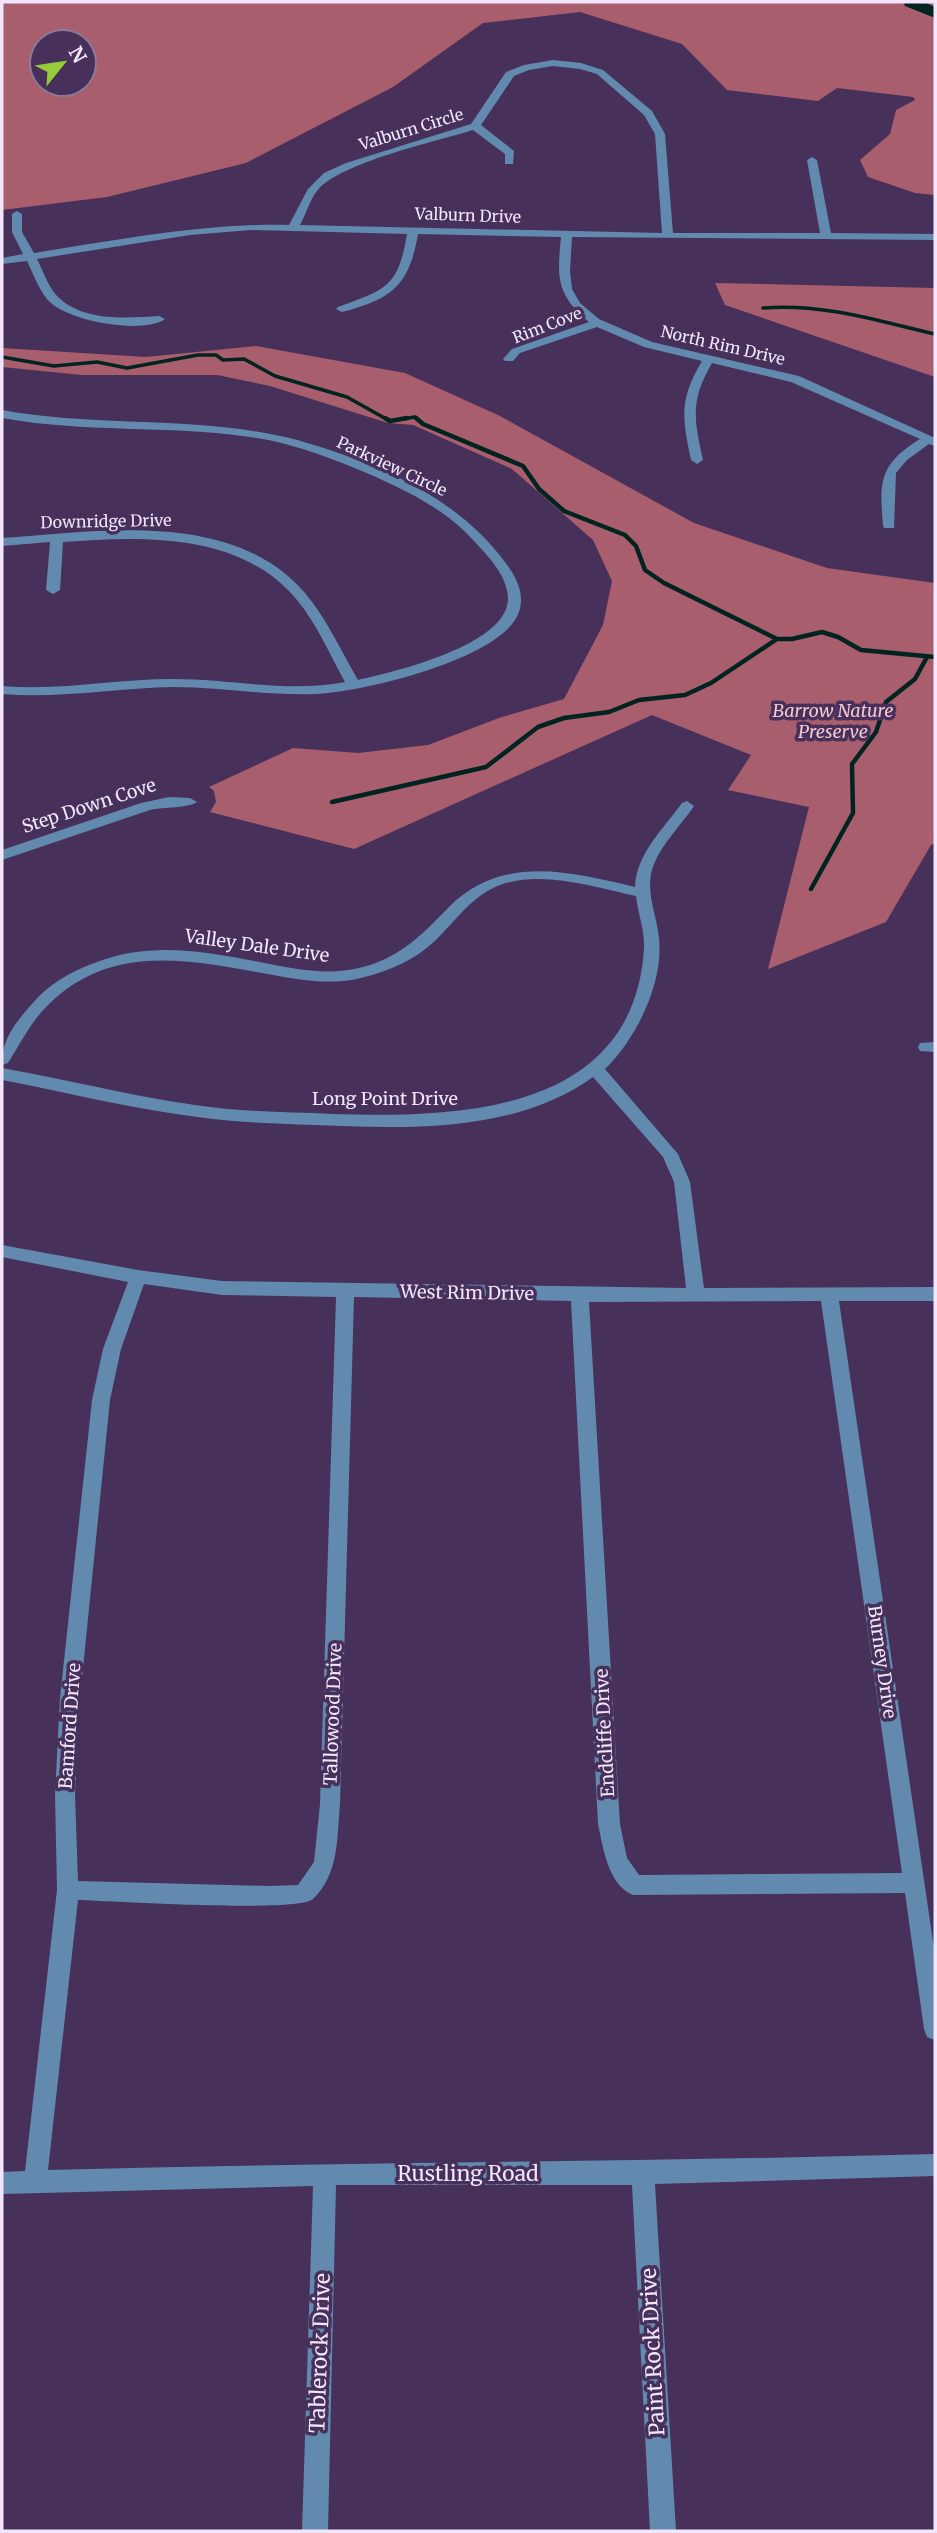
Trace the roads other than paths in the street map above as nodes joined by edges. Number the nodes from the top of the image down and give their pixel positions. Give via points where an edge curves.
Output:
1 (475, 126) junction
2 (812, 160) dead end
3 (509, 162) dead end
4 (17, 214) dead end
5 (294, 226) junction
6 (413, 229) junction
7 (567, 234) junction
8 (668, 236) junction
9 (826, 237) junction
10 (935, 237) edge
11 (30, 256) junction
12 (2, 261) edge
13 (342, 309) dead end
14 (159, 319) dead end
15 (597, 323) junction
16 (710, 357) junction
17 (509, 359) dead end
18 (2, 414) edge
19 (932, 441) edge
20 (697, 460) dead end
21 (889, 525) dead end
22 (57, 539) junction
23 (2, 542) edge
24 (53, 590) dead end
25 (354, 685) junction
26 (2, 690) edge
27 (190, 802) dead end
28 (687, 806) dead end
29 (2, 855) edge
30 (642, 893) junction
31 (2, 1059) edge
32 (596, 1070) junction
33 (2, 1074) edge
34 (2, 1251) edge
35 (138, 1277) junction
36 (345, 1291) junction
37 (695, 1294) junction
38 (829, 1294) junction
39 (935, 1294) edge
40 (580, 1295) junction
41 (914, 1883) junction
42 (68, 1890) junction
43 (935, 2029) edge
44 (935, 2165) edge
45 (643, 2173) junction
46 (325, 2174) junction
47 (35, 2181) junction
48 (2, 2183) edge
49 (315, 2531) edge
50 (663, 2531) edge

1 - 3 street via 510,153
1 - 5 street, Valburn Circle via 328,175 313,189
1 - 8 street, Valburn Circle via 510,74 553,64 600,72 648,113 660,135
2 - 9 street
4 - 11 street via 17,232
5 - 6 street, Valburn Drive
5 - 11 street, Valburn Drive via 190,232
6 - 7 street, Valburn Drive
6 - 13 street via 407,270 398,283
7 - 8 street, Valburn Drive
7 - 15 street, North Rim Drive via 563,280 576,306
8 - 9 street, Valburn Drive
9 - 10 street, Valburn Drive
11 - 12 street, Valburn Drive
11 - 14 street via 52,298 76,314 131,322
15 - 16 street, North Rim Drive via 646,344
15 - 17 street, Rim Cove via 516,351
16 - 19 street, North Rim Drive via 792,378
16 - 20 street via 691,390 687,410
18 - 25 street, Parkview Circle via 85,425 220,428 259,434 310,448 409,489 456,517 512,579 515,599 509,619 492,636 457,654
19 - 21 street via 904,454 892,466 886,481
22 - 23 street, Downridge Drive
22 - 24 street
22 - 25 street, Downridge Drive via 165,535 254,558 278,572 300,595
25 - 26 street, Parkview Circle via 319,691 188,683 46,694
27 - 29 street, Step Down Cove via 146,806
28 - 30 street, Long Point Drive via 644,870
30 - 31 street, Valley Dale Drive via 556,875 495,882 458,905 404,957 351,975 295,974 188,955 135,957 60,985 29,1018
30 - 32 street, Long Point Drive via 652,946 646,977 629,1028
32 - 33 street, Long Point Drive via 499,1112 384,1122 195,1111
32 - 37 street via 670,1154 682,1182
34 - 35 street, West Rim Drive
35 - 36 street, West Rim Drive via 222,1288
35 - 42 street, Bamford Drive via 112,1349 100,1400 70,1698 65,1795
36 - 40 street, West Rim Drive
36 - 42 street, Tallowood Drive via 330,1804 324,1866 304,1894
37 - 38 street, West Rim Drive
37 - 40 street, West Rim Drive
38 - 39 street, West Rim Drive
38 - 41 street, Burney Drive
40 - 41 street, Endcliffe Drive via 609,1824 617,1861 633,1885
41 - 43 street, Burney Drive
42 - 47 street, Bamford Drive
44 - 45 street, Rustling Road
45 - 46 street, Rustling Road
45 - 50 street, Paint Rock Drive
46 - 47 street, Rustling Road
46 - 49 street, Tablerock Drive
47 - 48 street, Rustling Road

